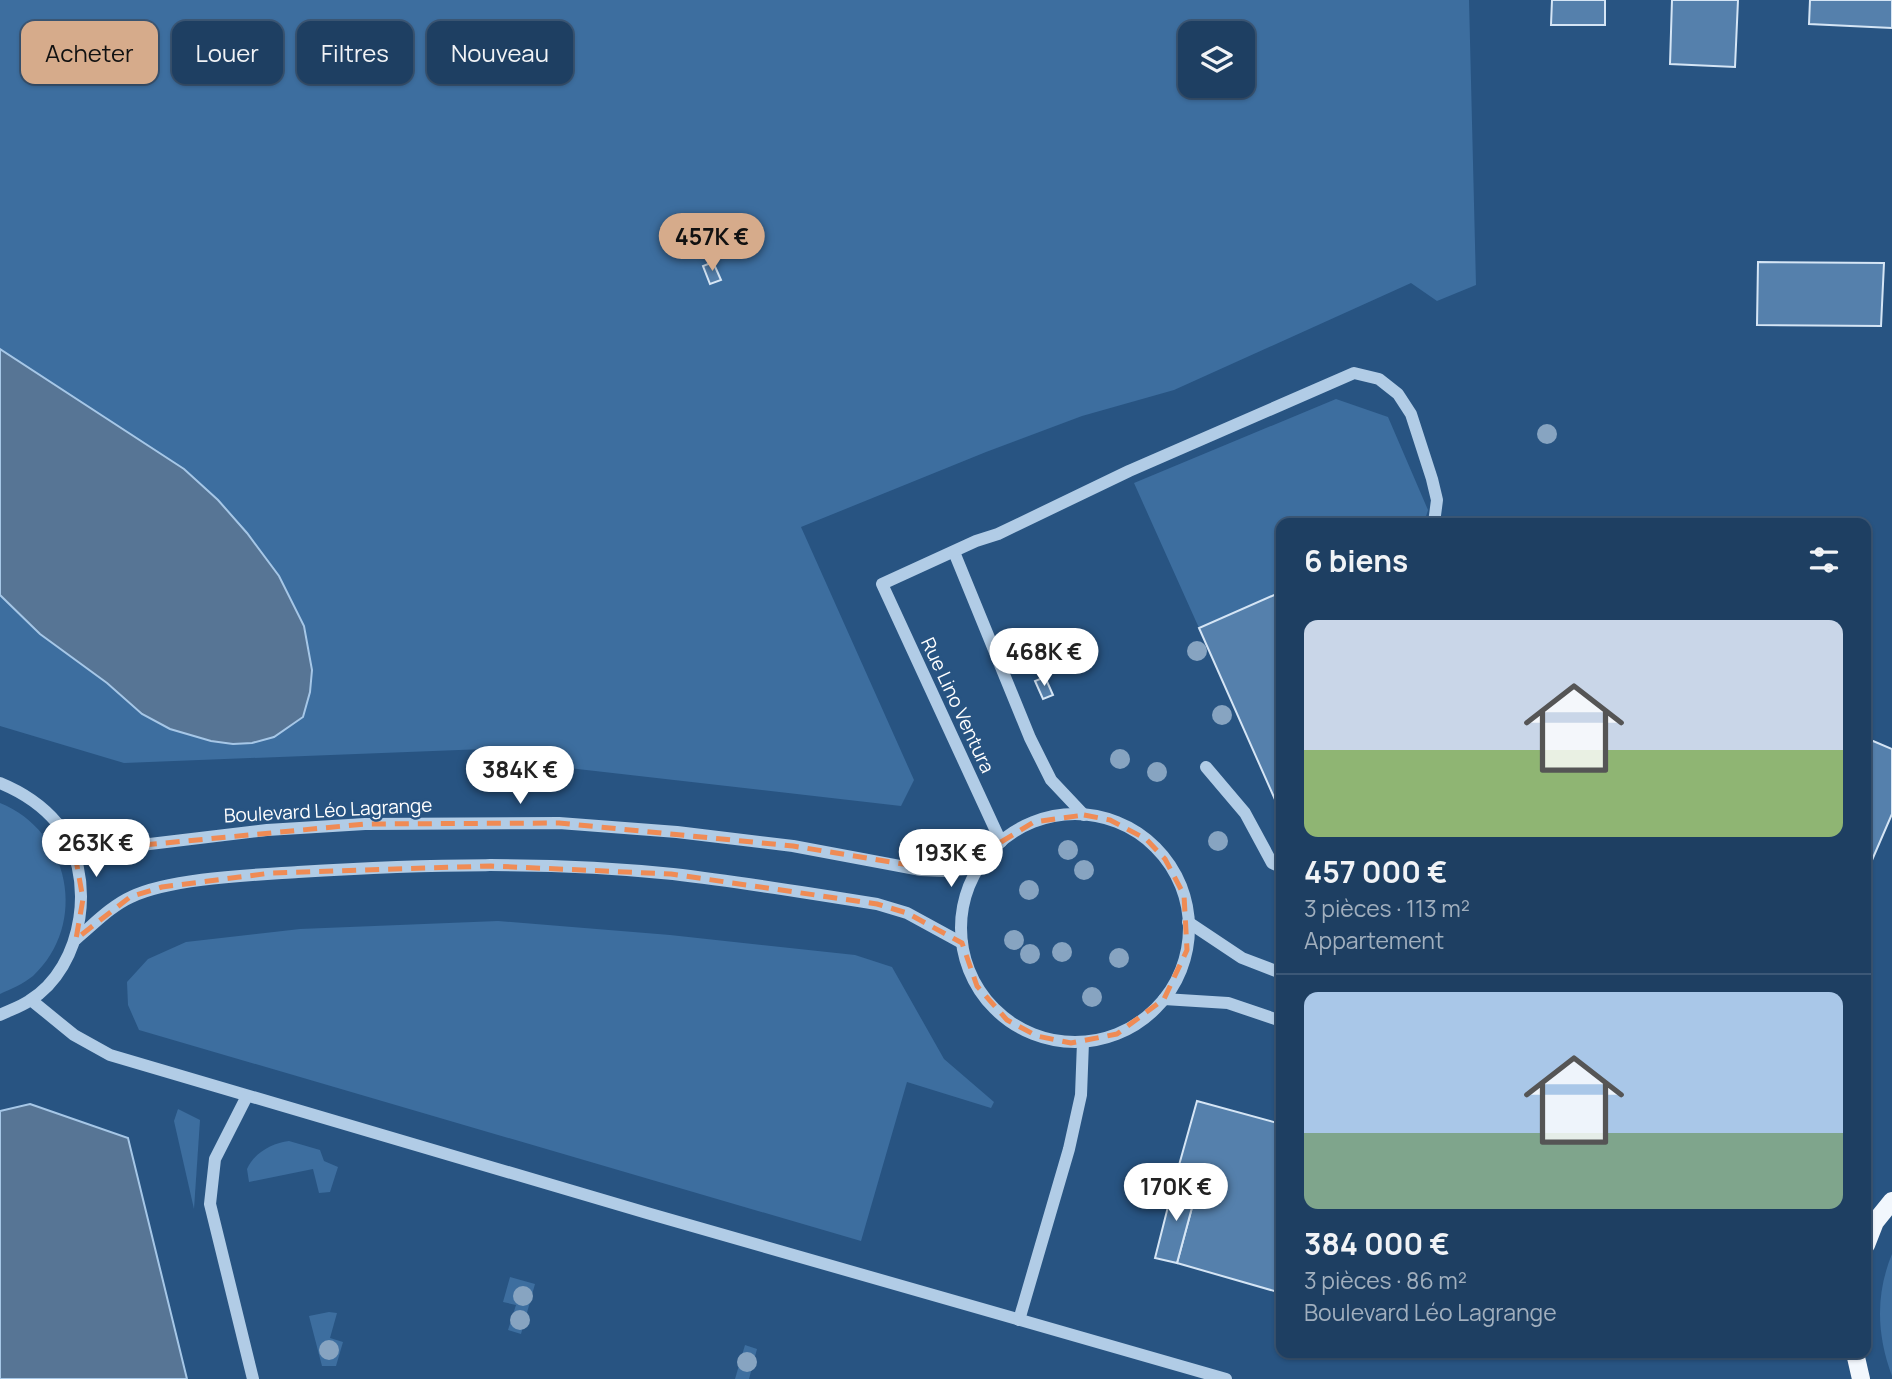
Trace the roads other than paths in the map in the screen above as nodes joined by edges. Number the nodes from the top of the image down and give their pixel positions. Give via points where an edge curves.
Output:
1 (1435, 518) edge
2 (954, 552) junction
3 (1206, 767) dead end
4 (0, 783) edge
5 (1084, 815) junction
6 (58, 824) junction
7 (1001, 842) junction
8 (1276, 865) edge
9 (978, 868) junction
10 (1188, 922) junction
11 (76, 939) junction
12 (962, 943) junction
13 (1276, 970) edge
14 (1164, 999) junction
15 (31, 1000) junction
16 (0, 1015) edge
17 (1276, 1019) edge
18 (1083, 1042) junction
19 (247, 1096) junction
20 (1892, 1201) edge
21 (1871, 1219) edge
22 (1018, 1320) junction
23 (1857, 1358) edge
24 (253, 1379) edge
25 (1226, 1379) edge
26 (1861, 1379) edge

1 - 2 street via 1437,500 1411,414 1398,394 1379,379 1354,373
2 - 5 street via 1030,738 1051,780
2 - 7 street, Rue Lino Ventura via 881,584
3 - 8 street via 1245,813
4 - 6 street via 27,794
5 - 7 street via 1046,818
5 - 10 street via 1123,825 1156,849 1179,883
6 - 9 street, Boulevard Léo Lagrange via 94,839 133,846 365,824 559,823 793,846 920,870
6 - 11 street via 76,860 82,899
7 - 9 street
9 - 12 street via 965,899
10 - 13 street via 1241,957
10 - 14 street via 1183,963
11 - 12 street via 130,897 162,887 379,867 556,866 671,874 877,904 907,913
11 - 15 street via 58,973
12 - 18 street via 971,976 998,1013 1037,1036
14 - 17 street via 1228,1003
14 - 18 street via 1128,1030
15 - 16 street
15 - 19 street via 74,1035 110,1055
18 - 22 street via 1081,1095 1069,1149
19 - 22 street
19 - 24 street via 215,1159 210,1204
20 - 21 main road
22 - 25 street
23 - 26 main road

